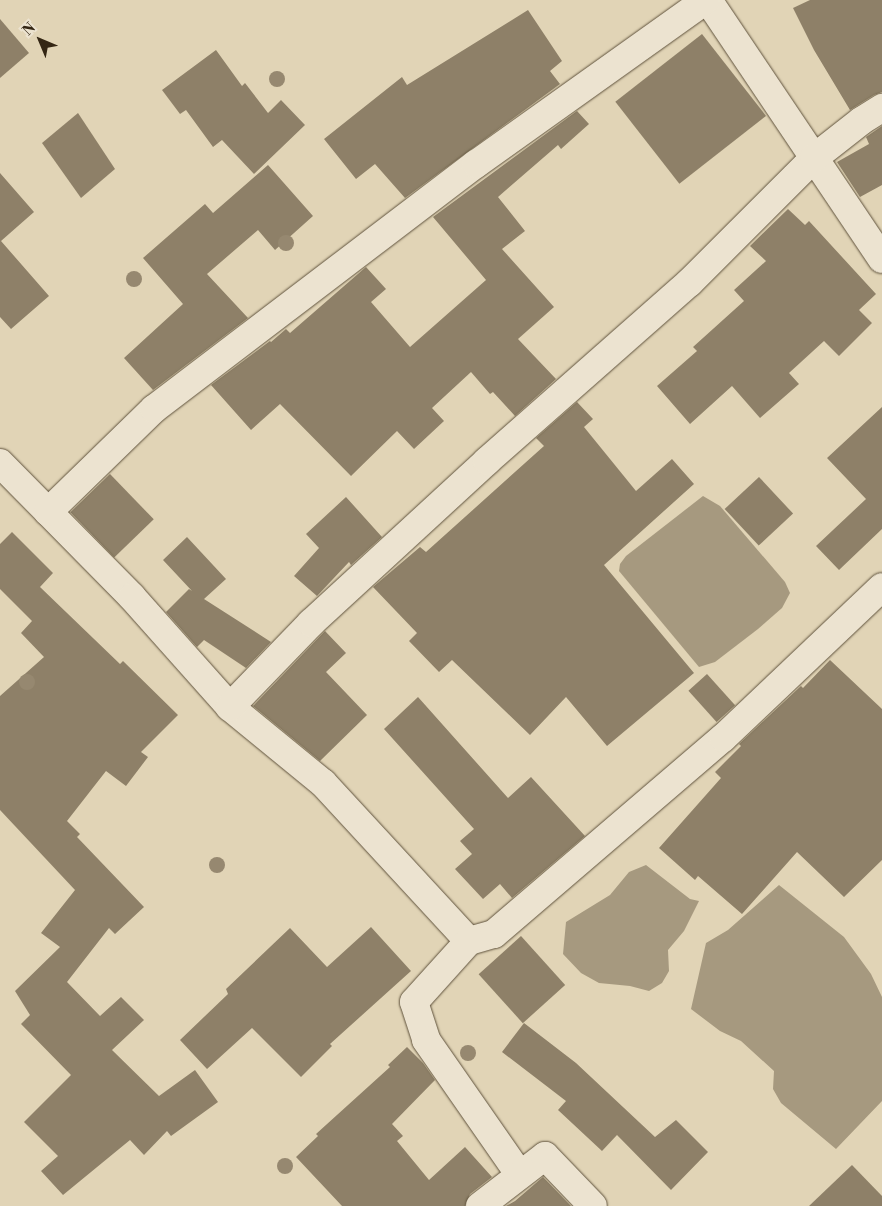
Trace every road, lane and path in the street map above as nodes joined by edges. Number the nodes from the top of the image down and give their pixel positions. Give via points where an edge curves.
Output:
1 (707, 0) edge
2 (882, 108) edge
3 (814, 158) junction
4 (882, 259) edge
5 (0, 463) edge
6 (48, 512) junction
7 (882, 587) edge
8 (230, 707) junction
9 (469, 941) junction
10 (519, 1174) junction
11 (480, 1206) edge
12 (593, 1206) edge

1 - 3 street
1 - 6 street via 476,164 154,409
2 - 3 street
3 - 4 street
3 - 8 street via 689,283 487,461 311,623
5 - 6 street
6 - 8 street via 132,597
7 - 9 street via 723,738 494,934
8 - 9 street via 323,784
9 - 10 street via 414,1002 426,1040
10 - 11 street
10 - 12 street via 545,1156

